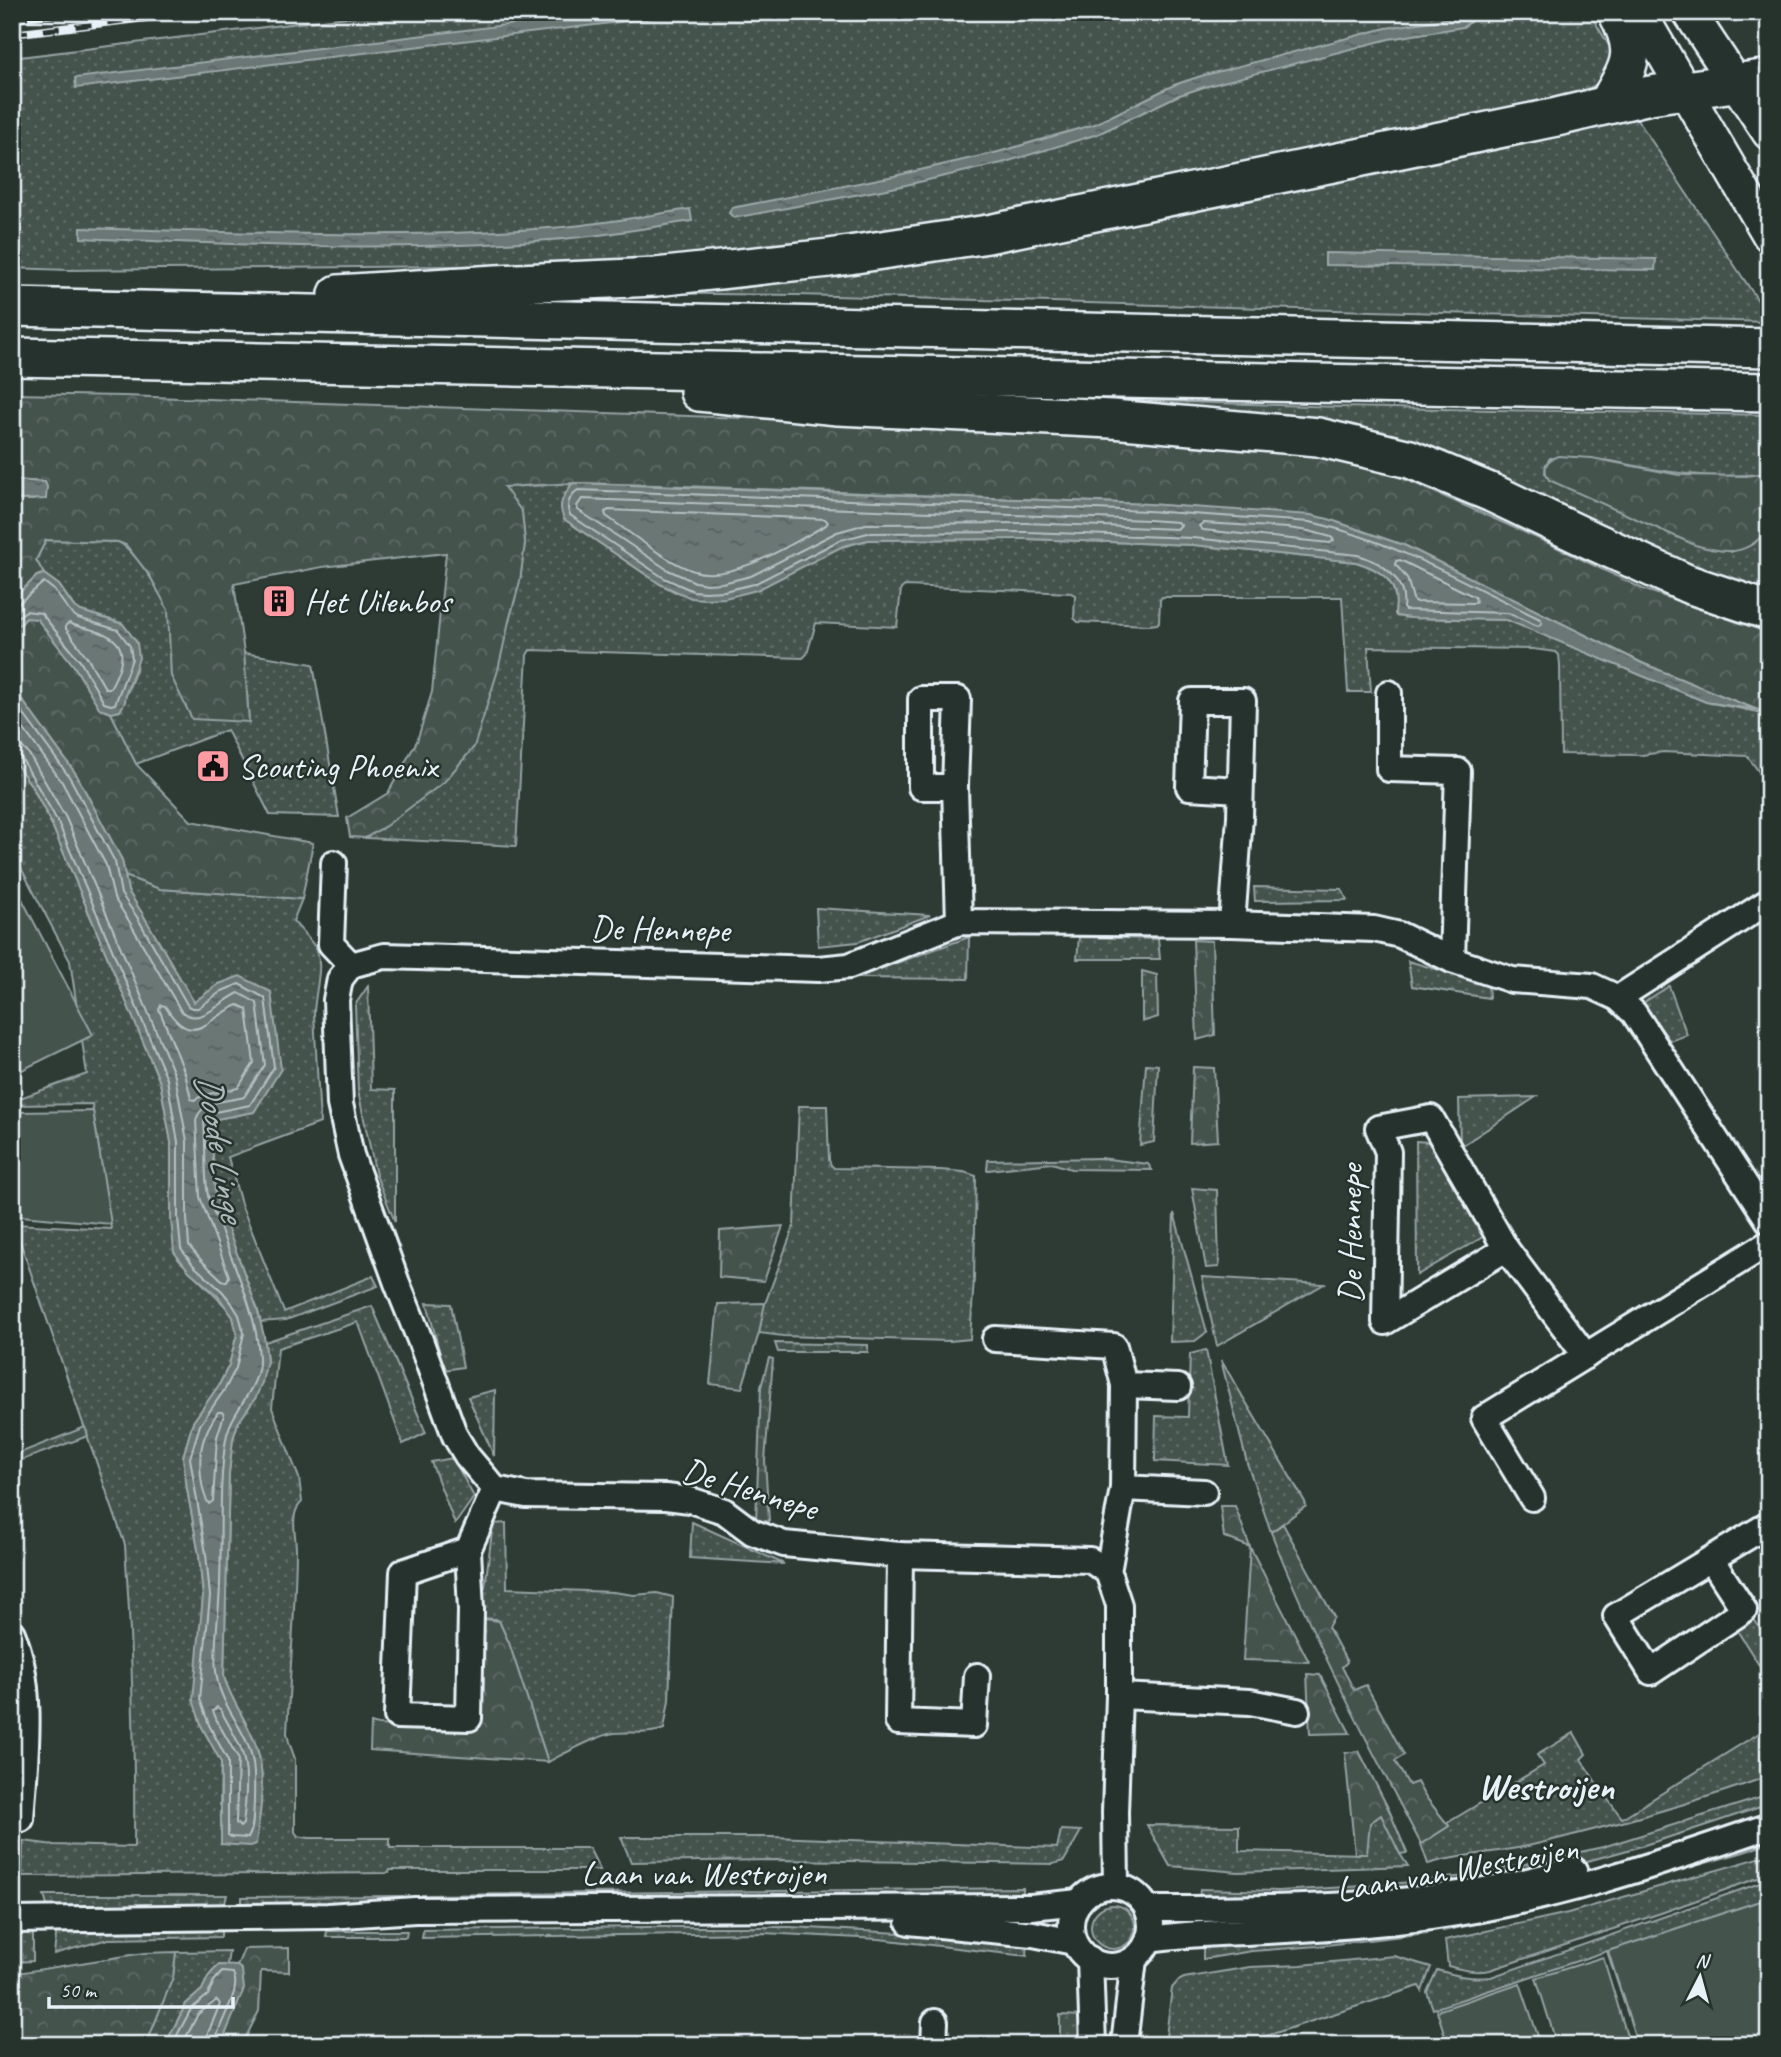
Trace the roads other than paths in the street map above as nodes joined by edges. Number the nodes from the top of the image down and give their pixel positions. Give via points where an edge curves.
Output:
1 (1617, 12) edge
2 (1639, 12) edge
3 (1689, 12) edge
4 (1752, 81) edge
5 (1684, 91) junction
6 (1607, 105) junction
7 (1769, 133) edge
8 (1769, 235) edge
9 (12, 307) edge
10 (96, 309) junction
11 (1769, 348) edge
12 (12, 357) edge
13 (422, 365) junction
14 (1769, 392) edge
15 (1769, 611) edge
16 (1389, 693) dead end
17 (956, 787) dead end
18 (1240, 790) dead end
19 (334, 863) dead end
20 (1769, 901) edge
21 (959, 922) junction
22 (1232, 924) junction
23 (1452, 960) junction
24 (351, 965) junction
25 (1618, 998) junction
26 (1769, 1221) edge
27 (1769, 1243) edge
28 (1506, 1249) junction
29 (995, 1339) dead end
30 (1586, 1356) junction
31 (1124, 1385) junction
32 (1178, 1387) dead end
33 (1123, 1488) junction
34 (495, 1489) junction
35 (1204, 1492) dead end
36 (1532, 1498) dead end
37 (1769, 1524) edge
38 (468, 1550) junction
39 (900, 1555) junction
40 (1711, 1559) junction
41 (1108, 1572) junction
42 (12, 1633) edge
43 (977, 1676) dead end
44 (1119, 1696) junction
45 (1297, 1711) dead end
46 (1769, 1812) edge
47 (12, 1819) edge
48 (1769, 1826) edge
49 (1116, 1885) junction
50 (1079, 1902) junction
51 (1148, 1909) junction
52 (328, 1916) junction
53 (12, 1920) edge
54 (1150, 1938) junction
55 (1082, 1951) junction
56 (1134, 1959) junction
57 (1093, 2045) edge
58 (1124, 2045) edge

1 - 6 highway via 1629,36 1630,59
2 - 5 main road
3 - 4 main road
4 - 5 highway
4 - 7 main road
5 - 6 highway
5 - 8 main road
6 - 10 highway via 988,234 829,258 656,277
9 - 10 highway
10 - 11 highway
12 - 13 highway
13 - 14 highway
13 - 15 highway via 838,406 1112,419 1318,437 1410,458 1688,584
16 - 23 street via 1389,769 1458,771
17 - 21 street
18 - 22 street
19 - 24 street via 331,944
20 - 25 street
21 - 22 street, De Hennepe
21 - 24 street, De Hennepe via 849,966 818,969 384,956
22 - 23 street, De Hennepe via 1374,929 1400,935
23 - 25 street, De Hennepe via 1511,980 1592,986
24 - 34 street via 340,979 336,1000 340,1104 351,1155 455,1436
25 - 26 street, De Hennepe via 1634,1013
27 - 30 street
28 - 28 street, De Hennepe via 1431,1118 1378,1128 1388,1152 1385,1322
28 - 30 street, De Hennepe
29 - 31 street via 1114,1346
30 - 36 street via 1484,1418
31 - 32 street
31 - 33 street
33 - 35 street
33 - 41 street
34 - 38 street
34 - 39 street, De Hennepe via 526,1495 690,1500 724,1511 752,1532 784,1544
37 - 40 street
38 - 38 street via 469,1718 397,1716 403,1572
39 - 41 street, De Hennepe via 1090,1560
39 - 43 street via 898,1722 974,1725
40 - 40 street via 1744,1610 1651,1672 1616,1616
41 - 44 street via 1119,1605
42 - 47 street via 27,1716 21,1819
44 - 45 street via 1250,1702
44 - 49 street
46 - 51 street, Laan van Westroijen via 1670,1845 1500,1887 1335,1905
48 - 54 street, Laan van Westroijen via 1588,1883 1433,1917
49 - 50 street via 1099,1887
49 - 51 street via 1140,1897
50 - 52 street, Laan van Westroijen via 1031,1907 415,1910
50 - 55 street via 1070,1926
51 - 54 street
52 - 53 street, Laan van Westroijen
52 - 55 street, Laan van Westroijen via 395,1923 913,1922 1033,1934
54 - 56 street
55 - 56 street via 1097,1964 1113,1966
55 - 57 street
56 - 58 street

